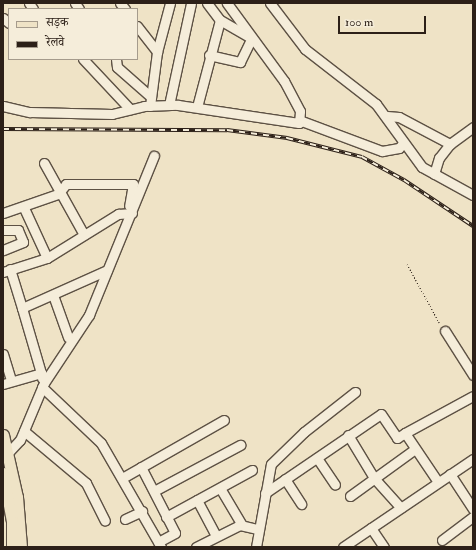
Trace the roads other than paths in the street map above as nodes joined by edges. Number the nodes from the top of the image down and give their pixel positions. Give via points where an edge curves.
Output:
1 (192, 3) edge
2 (207, 3) edge
3 (227, 3) edge
4 (169, 4) edge
5 (276, 5) edge
6 (220, 20) junction
7 (138, 27) edge
8 (250, 38) junction
9 (157, 52) junction
10 (209, 55) junction
11 (84, 60) edge
12 (116, 60) edge
13 (150, 96) junction
14 (169, 105) junction
15 (3, 106) edge
16 (150, 106) junction
17 (197, 108) junction
18 (130, 109) junction
19 (387, 116) junction
20 (299, 120) junction
21 (473, 127) edge
22 (403, 143) junction
23 (450, 144) junction
24 (154, 156) dead end
25 (44, 163) dead end
26 (434, 174) junction
27 (58, 194) junction
28 (473, 195) edge
29 (24, 208) junction
30 (129, 213) junction
31 (3, 214) edge
32 (3, 230) edge
33 (84, 235) junction
34 (3, 250) edge
35 (47, 258) junction
36 (107, 270) junction
37 (7, 271) edge
38 (53, 295) junction
39 (22, 308) junction
40 (445, 331) road end
41 (68, 337) dead end
42 (3, 354) edge
43 (41, 373) junction
44 (473, 375) edge
45 (7, 383) edge
46 (43, 385) junction
47 (355, 392) dead end
48 (473, 396) edge
49 (224, 420) dead end
50 (24, 432) junction
51 (404, 433) junction
52 (3, 435) edge
53 (348, 436) junction
54 (240, 445) dead end
55 (415, 449) junction
56 (5, 456) edge
57 (317, 458) junction
58 (473, 458) edge
59 (141, 467) junction
60 (252, 470) dead end
61 (3, 473) edge
62 (450, 474) junction
63 (124, 477) junction
64 (374, 478) junction
65 (285, 479) junction
66 (438, 482) junction
67 (335, 485) dead end
68 (220, 488) junction
69 (154, 491) junction
70 (265, 493) junction
71 (350, 496) dead end
72 (197, 500) junction
73 (301, 504) dead end
74 (401, 508) junction
75 (473, 509) edge
76 (142, 511) junction
77 (166, 517) junction
78 (473, 517) edge
79 (125, 519) dead end
80 (105, 521) dead end
81 (242, 525) junction
82 (371, 528) junction
83 (258, 529) junction
84 (216, 535) junction
85 (442, 540) dead end
86 (159, 544) edge
87 (12, 547) edge
88 (21, 547) edge
89 (196, 547) edge
90 (256, 547) edge
91 (343, 547) edge
92 (384, 547) edge

1 - 14 street
2 - 6 street
3 - 8 street
4 - 9 street
5 - 19 street via 305,49 344,77
6 - 8 street
6 - 10 street
7 - 9 street
8 - 10 street via 240,62
8 - 20 street via 284,81 300,111
9 - 13 street
10 - 17 street
11 - 18 street
12 - 13 street via 117,67
13 - 16 street
14 - 16 street
14 - 17 street
15 - 18 street via 30,112 112,114
16 - 18 street
17 - 20 street via 299,123
19 - 22 street
19 - 23 street via 399,117
20 - 22 street via 382,151 399,148
21 - 23 street
22 - 26 street via 422,167
23 - 26 street via 439,158
24 - 30 street
25 - 27 street
26 - 28 street
27 - 29 street
27 - 30 street via 66,184 133,184
27 - 33 street
29 - 31 street
29 - 35 street
30 - 33 street via 118,214
30 - 36 street
32 - 34 street via 18,230 22,242
33 - 35 street
35 - 37 street
36 - 38 street
36 - 46 street via 89,315
37 - 39 street
38 - 39 street
38 - 41 street
39 - 43 street
40 - 44 street
42 - 45 street
43 - 45 street
43 - 46 street
46 - 50 street
46 - 63 street via 87,427
47 - 70 street via 304,432 271,464
48 - 51 street
49 - 59 street
50 - 56 street
50 - 80 street via 86,483
51 - 53 street via 397,438 381,414
51 - 55 street
52 - 56 main road
53 - 57 street
53 - 64 street
54 - 69 street
55 - 64 street
55 - 66 street
56 - 88 main road via 17,497
57 - 65 street
57 - 67 street
58 - 62 street
59 - 63 street
59 - 69 street
60 - 68 street
61 - 87 main road via 12,521
62 - 66 street
62 - 75 street
63 - 76 street
64 - 71 street
64 - 74 street
65 - 70 street
65 - 73 street
66 - 74 street
68 - 72 street
68 - 81 street
69 - 77 street
70 - 83 street
72 - 77 street
72 - 84 street
74 - 82 street
76 - 79 street
76 - 86 street
77 - 86 street via 175,533
78 - 85 street
81 - 83 street
81 - 84 street
82 - 91 street
82 - 92 street
83 - 90 street
84 - 89 street

